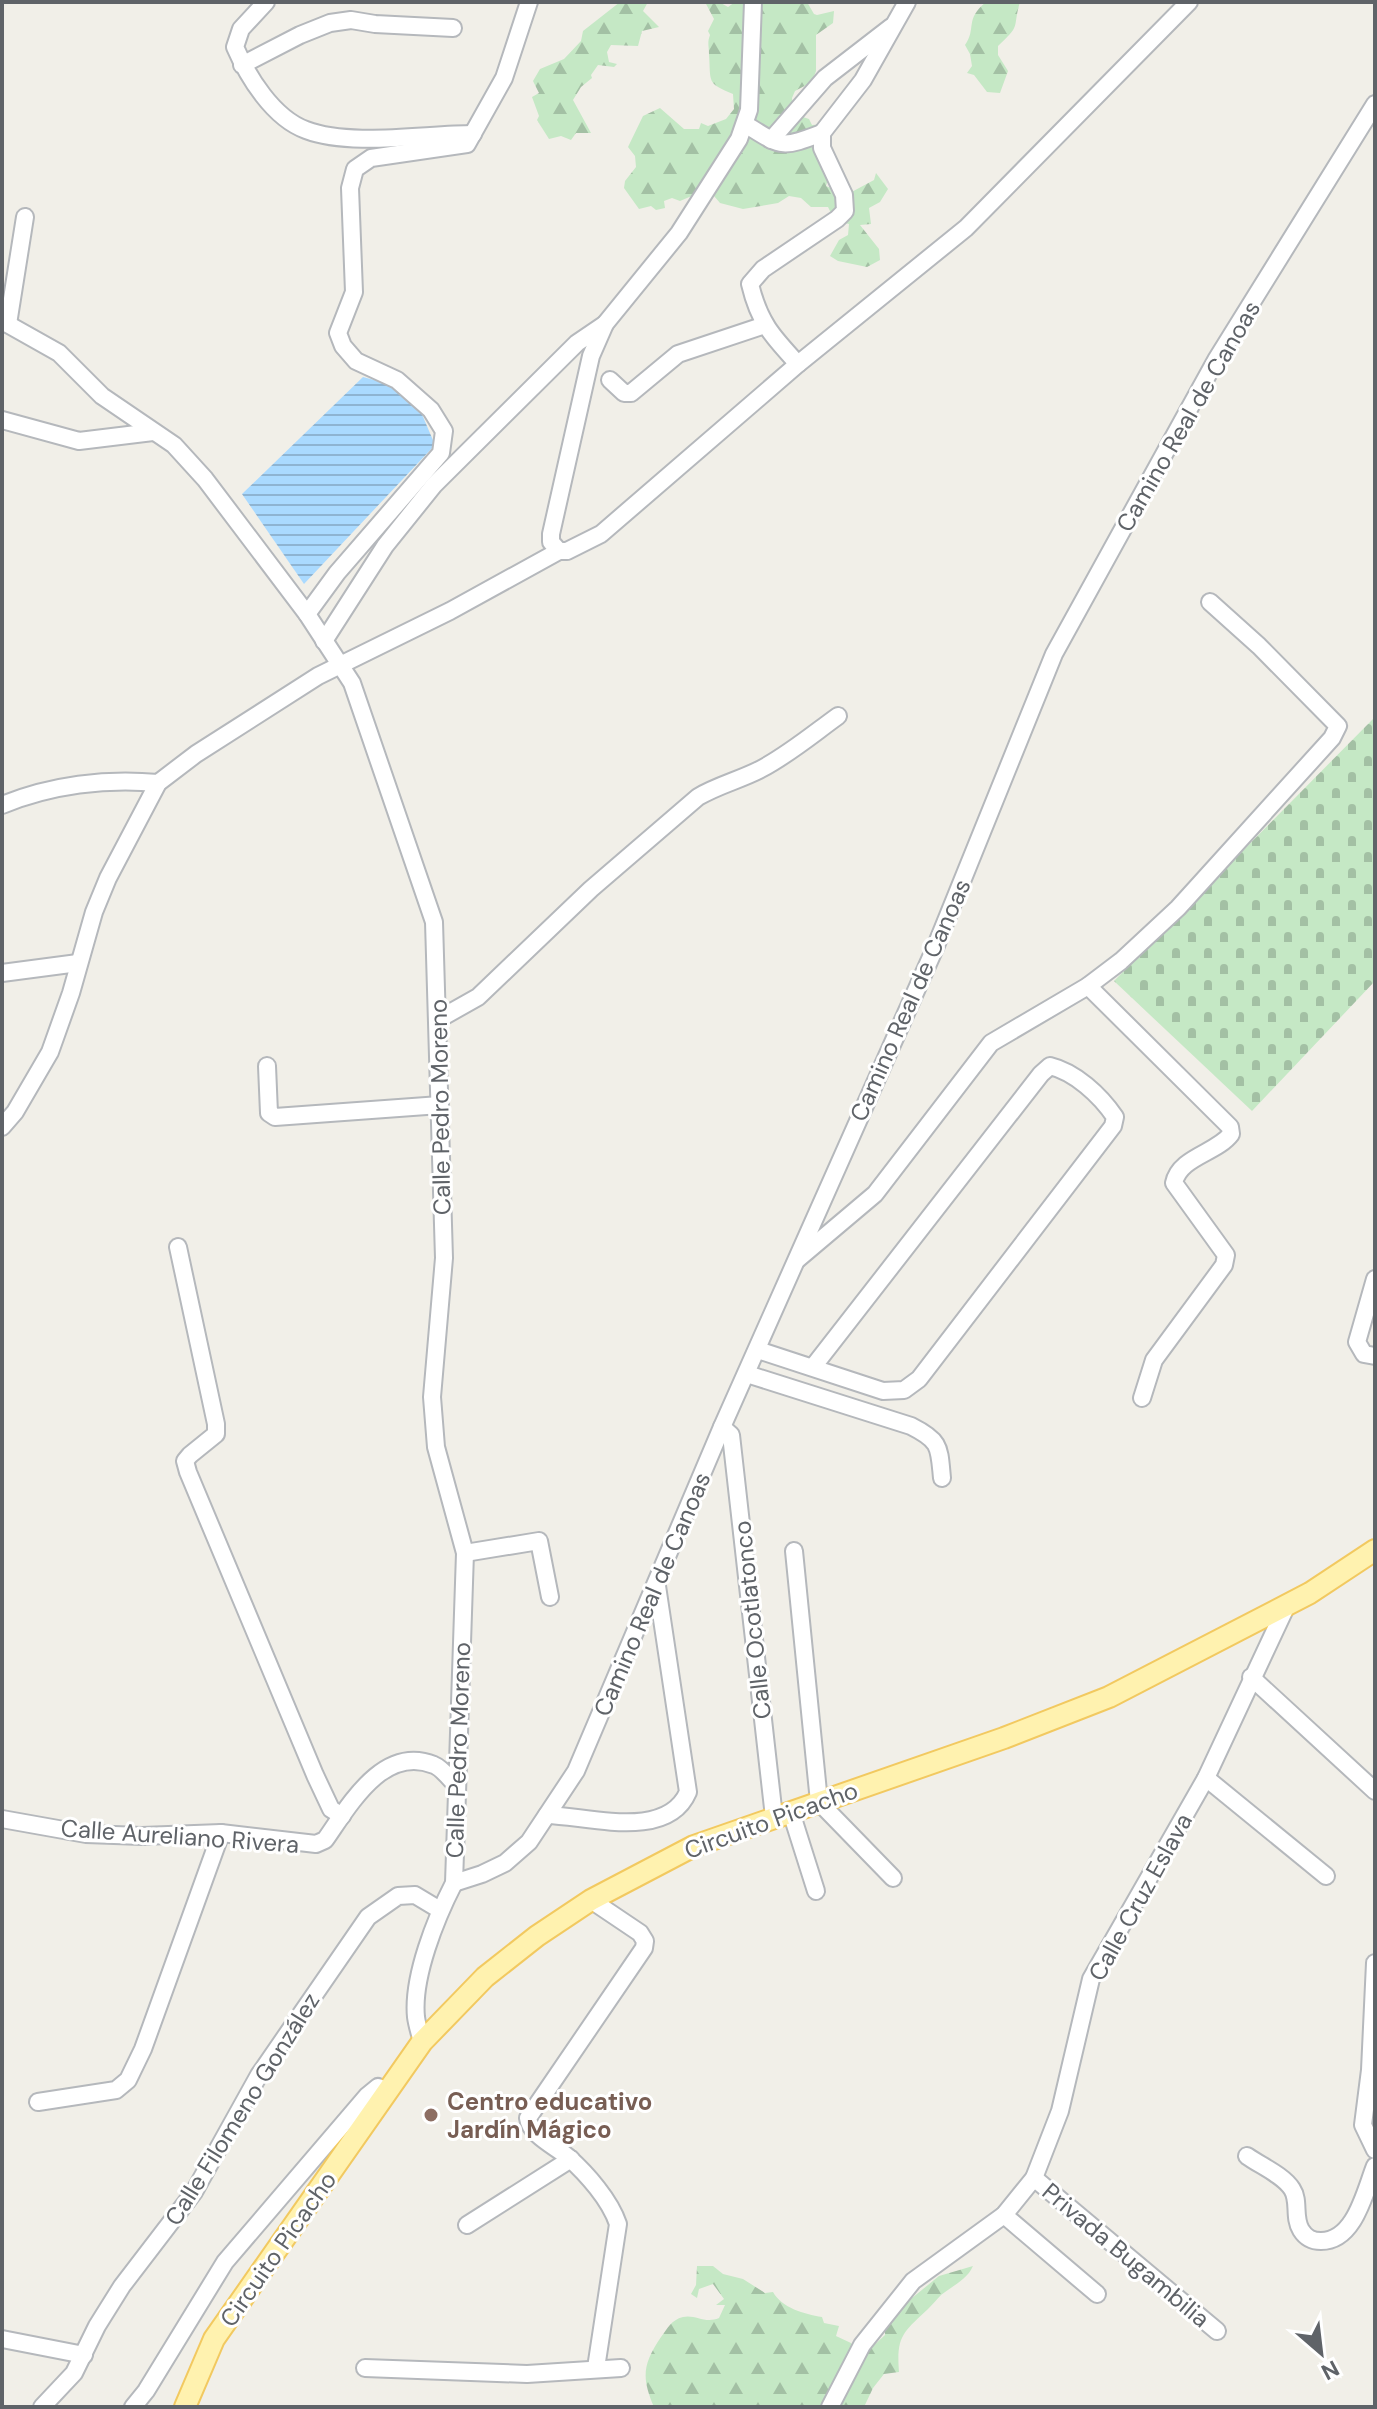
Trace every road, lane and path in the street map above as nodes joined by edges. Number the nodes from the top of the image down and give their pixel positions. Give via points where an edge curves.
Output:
1 (266, 2) edge
2 (529, 2) edge
3 (753, 2) edge
4 (907, 2) edge
5 (1189, 2) edge
6 (894, 24) junction
7 (453, 28) dead end
8 (242, 65) junction
9 (1375, 104) edge
10 (745, 124) junction
11 (822, 133) junction
12 (473, 134) junction
13 (771, 140) junction
14 (25, 217) dead end
15 (5, 323) edge
16 (605, 324) junction
17 (765, 325) junction
18 (798, 364) junction
19 (610, 380) dead end
20 (2, 420) edge
21 (153, 432) junction
22 (559, 551) junction
23 (1210, 602) dead end
24 (307, 614) junction
25 (324, 641) junction
26 (339, 664) junction
27 (838, 716) dead end
28 (158, 783) junction
29 (2, 805) edge
30 (78, 963) junction
31 (2, 973) edge
32 (1088, 986) junction
33 (439, 1019) junction
34 (267, 1066) dead end
35 (440, 1105) junction
36 (2, 1127) edge
37 (178, 1247) dead end
38 (794, 1263) junction
39 (1375, 1279) edge
40 (758, 1350) junction
41 (1375, 1356) edge
42 (813, 1367) junction
43 (747, 1374) junction
44 (1142, 1398) dead end
45 (722, 1427) junction
46 (942, 1478) dead end
47 (1375, 1550) edge
48 (794, 1551) dead end
49 (465, 1553) junction
50 (657, 1585) junction
51 (550, 1597) dead end
52 (1286, 1607) junction
53 (1251, 1677) junction
54 (1206, 1778) junction
55 (457, 1786) junction
56 (1375, 1791) edge
57 (819, 1802) junction
58 (782, 1814) junction
59 (547, 1815) junction
60 (342, 1816) junction
61 (2, 1819) edge
62 (221, 1833) junction
63 (1326, 1876) dead end
64 (893, 1878) dead end
65 (454, 1883) junction
66 (816, 1891) dead end
67 (591, 1900) junction
68 (440, 1910) junction
69 (1375, 1963) edge
70 (422, 2042) junction
71 (388, 2092) junction
72 (38, 2102) dead end
73 (1369, 2123) edge
74 (1375, 2150) edge
75 (1247, 2156) dead end
76 (571, 2159) junction
77 (1375, 2166) edge
78 (1034, 2178) junction
79 (1004, 2215) junction
80 (467, 2225) dead end
81 (1097, 2294) dead end
82 (1217, 2331) dead end
83 (2, 2339) edge
84 (84, 2355) junction
85 (365, 2368) dead end
86 (596, 2368) junction
87 (621, 2368) dead end
88 (42, 2407) edge
89 (133, 2407) edge
90 (185, 2407) edge
91 (830, 2407) edge

1 - 8 street via 241,29 235,47
2 - 12 street via 504,78
3 - 10 street
4 - 6 street
5 - 18 street via 966,228
6 - 11 street via 863,80
6 - 13 street via 825,78
7 - 8 street via 340,21
8 - 12 street via 274,108 304,130 337,138
9 - 38 street, Camino Real de Canoas via 1216,360 1054,654 935,948
10 - 13 street
10 - 16 street via 679,233
11 - 13 street via 789,145
11 - 17 street via 822,148 844,195 845,211 750,284
12 - 24 street via 467,144 371,158 355,169 350,188 354,292 338,333 356,361 397,380 431,410 444,431 441,453
14 - 15 street
15 - 21 street, Calle Pedro Moreno via 59,353 102,396
16 - 22 street via 591,356 551,534
16 - 25 street via 577,343 434,485 385,546
17 - 18 street
17 - 19 street via 678,354 631,393
18 - 22 street via 601,534
20 - 21 street via 79,441
21 - 24 street, Calle Pedro Moreno via 174,445 205,479
22 - 26 street
23 - 32 street via 1338,726 1178,908
24 - 25 street, Calle Pedro Moreno
25 - 26 street, Calle Pedro Moreno
26 - 28 street
26 - 33 street, Calle Pedro Moreno via 352,683 434,922
27 - 33 street via 765,767 698,797 478,997
28 - 29 street via 103,780
28 - 30 street via 108,878
30 - 31 street
30 - 36 street via 50,1052
32 - 38 street via 991,1043 875,1194
32 - 44 street via 1230,1127 1231,1134 1175,1177 1174,1183 1226,1255 1224,1265 1154,1360
33 - 35 street, Calle Pedro Moreno
34 - 35 street via 269,1113 275,1117
35 - 49 street, Calle Pedro Moreno via 444,1258 432,1397 436,1447
37 - 60 street via 216,1424 216,1434 185,1461 188,1472 315,1775 331,1809
38 - 40 street, Camino Real de Canoas
39 - 41 street via 1357,1342 1364,1354
40 - 42 street
40 - 43 street, Camino Real de Canoas
42 - 42 street via 1050,1066 1067,1070 1108,1106 1115,1117 1113,1126 919,1379 904,1390 883,1391
43 - 45 street, Camino Real de Canoas
43 - 46 street via 931,1436 939,1447
45 - 50 street, Camino Real de Canoas
45 - 58 street, Calle Ocotlatonco via 731,1435
47 - 52 main road, Circuito Picacho
48 - 57 street
49 - 51 street via 539,1541
49 - 55 street, Calle Pedro Moreno
50 - 59 street, Camino Real de Canoas via 576,1771
50 - 59 street via 688,1792 683,1805 667,1816 617,1823
52 - 53 street, Calle Cruz Eslava
52 - 57 main road, Circuito Picacho via 1109,1697
53 - 54 street, Calle Cruz Eslava
53 - 56 street
54 - 63 street
54 - 78 street, Calle Cruz Eslava via 1091,1979 1060,2111
55 - 60 street, Calle Aureliano Rivera via 436,1765 405,1762 376,1774
55 - 65 street, Calle Pedro Moreno
57 - 58 main road, Circuito Picacho
57 - 64 street
58 - 66 street, Calle Ocotlatonco
58 - 67 main road, Circuito Picacho via 694,1846
59 - 65 street, Camino Real de Canoas via 529,1842 505,1863
60 - 62 street, Calle Aureliano Rivera via 316,1844
61 - 62 street, Calle Aureliano Rivera via 86,1834
62 - 72 street via 128,2080 116,2090
65 - 68 street, Calle Pedro Moreno
67 - 70 main road, Circuito Picacho via 508,1956
67 - 76 street via 645,1941 528,2118 529,2125
68 - 70 street, Calle Pedro Moreno via 417,1987
68 - 84 street, Calle Filomeno González via 415,1895 398,1896 368,1917 259,2075 194,2192 122,2286
69 - 73 street
70 - 71 main road, Circuito Picacho
71 - 89 street via 378,2087 367,2096 225,2262
71 - 90 main road, Circuito Picacho via 214,2339
73 - 74 street
75 - 77 street via 1295,2192 1296,2221 1311,2240 1339,2236 1350,2226
76 - 80 street
76 - 86 street via 613,2210 618,2224
78 - 79 street, Calle Cruz Eslava
78 - 82 street, Privada Bugambilia
79 - 81 street
79 - 91 street, Calle Cruz Eslava via 913,2281 862,2345
83 - 84 street
84 - 88 street, Calle Filomeno González
85 - 86 street via 527,2374
86 - 87 street

